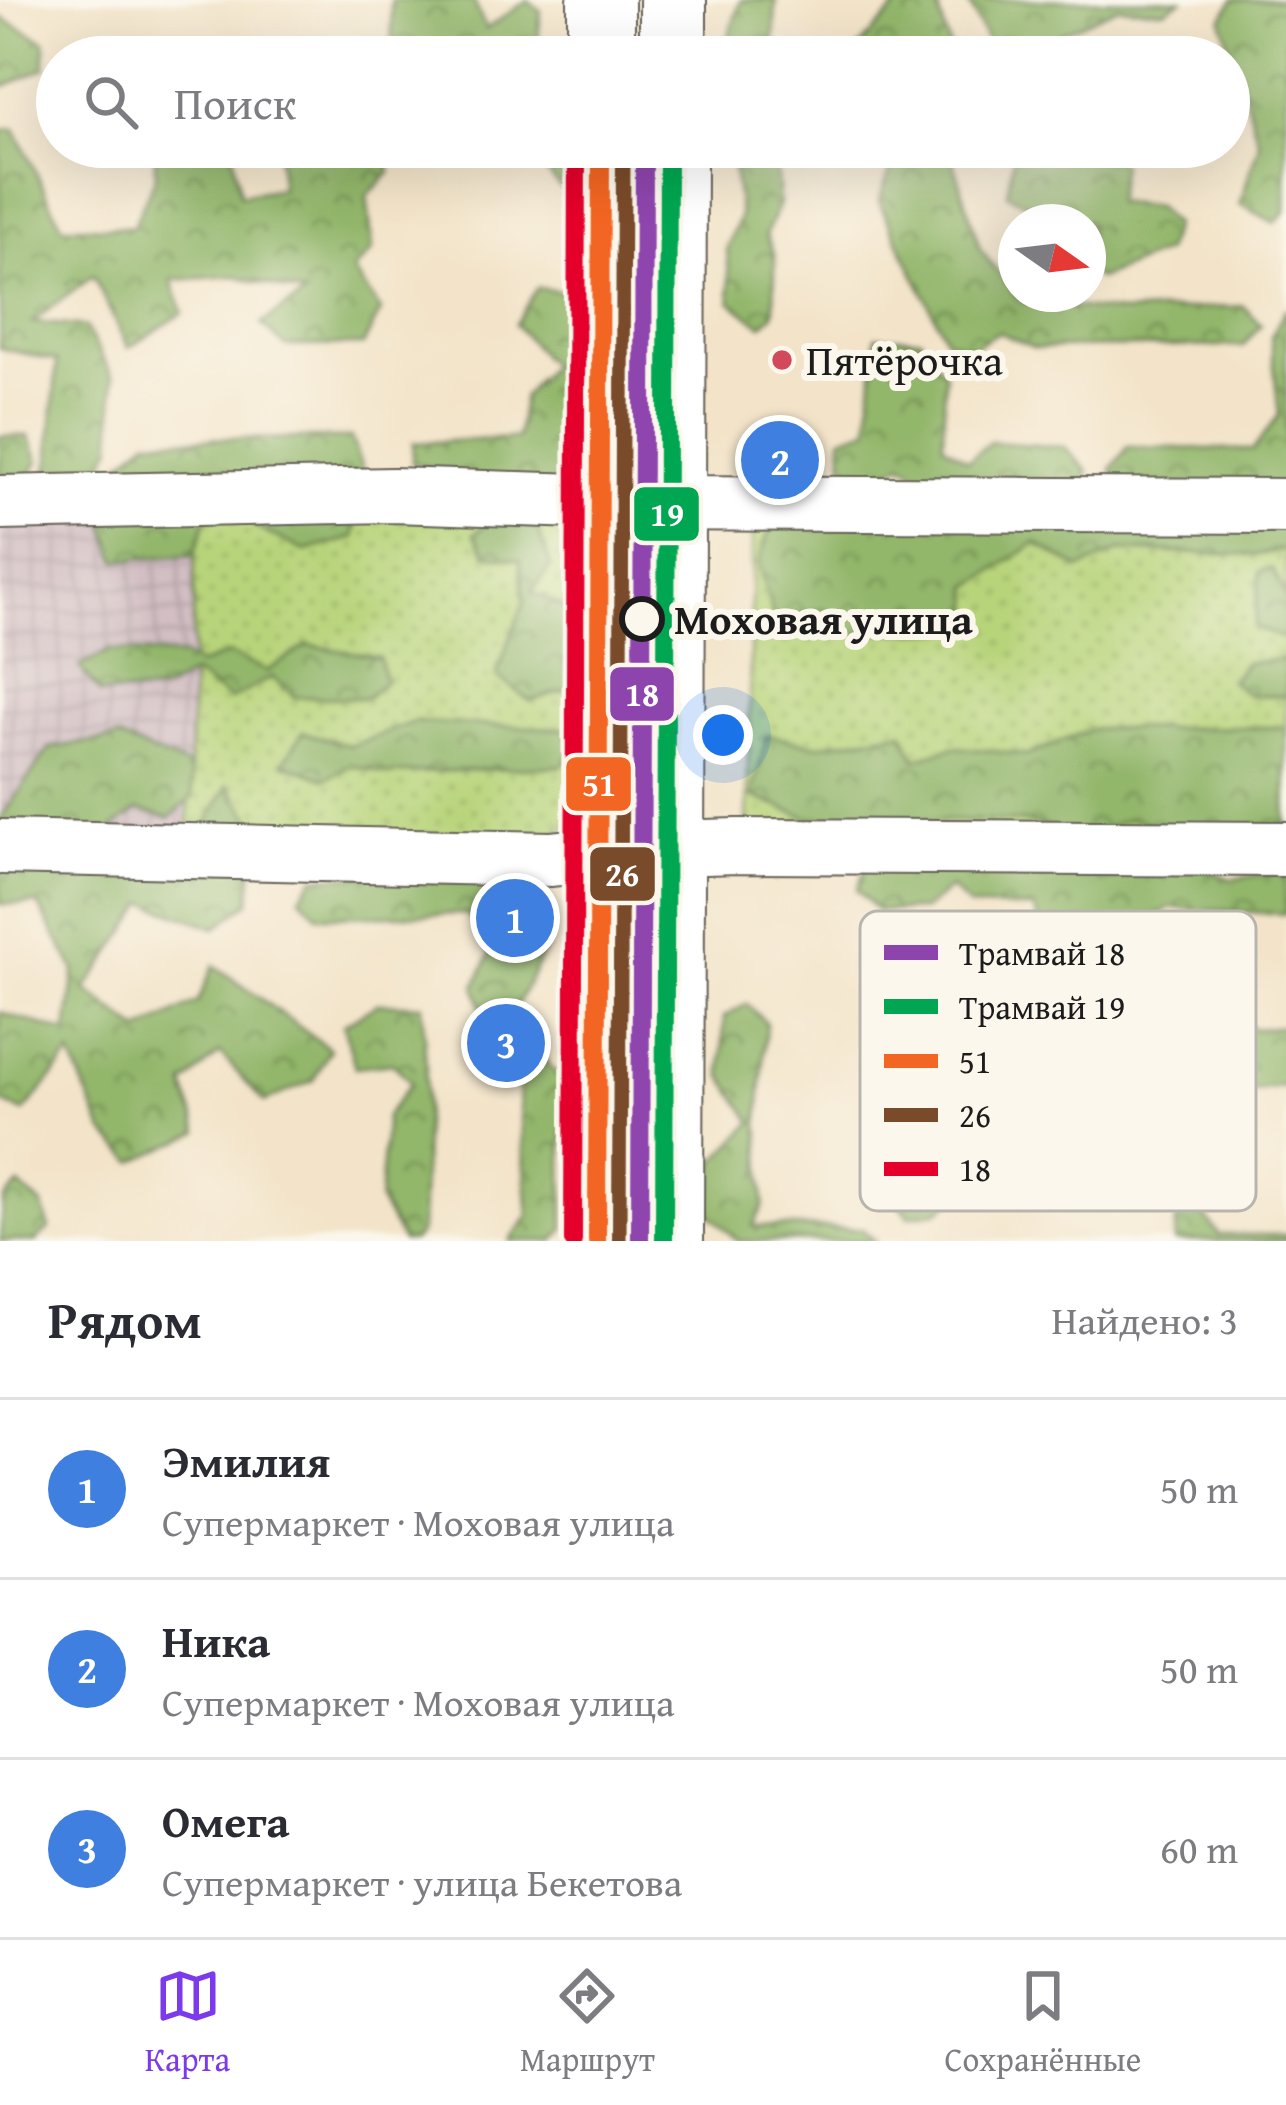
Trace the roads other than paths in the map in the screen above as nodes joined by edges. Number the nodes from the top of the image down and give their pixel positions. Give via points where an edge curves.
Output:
1 (601, 0) edge
2 (673, 0) edge
3 (601, 36) edge
4 (673, 36) edge
5 (601, 168) edge
6 (673, 168) edge
7 (600, 502) junction
8 (0, 503) edge
9 (671, 503) junction
10 (1286, 506) edge
11 (0, 847) edge
12 (671, 847) junction
13 (1286, 849) edge
14 (598, 852) junction
15 (597, 1241) edge
16 (670, 1241) edge

1 - 3 main road
2 - 4 main road
5 - 7 main road
6 - 9 main road
7 - 8 street via 393,495
7 - 9 street
7 - 14 main road
9 - 10 street
9 - 12 main road
11 - 14 street via 551,860
12 - 13 street
12 - 14 street
12 - 16 main road
14 - 15 main road

